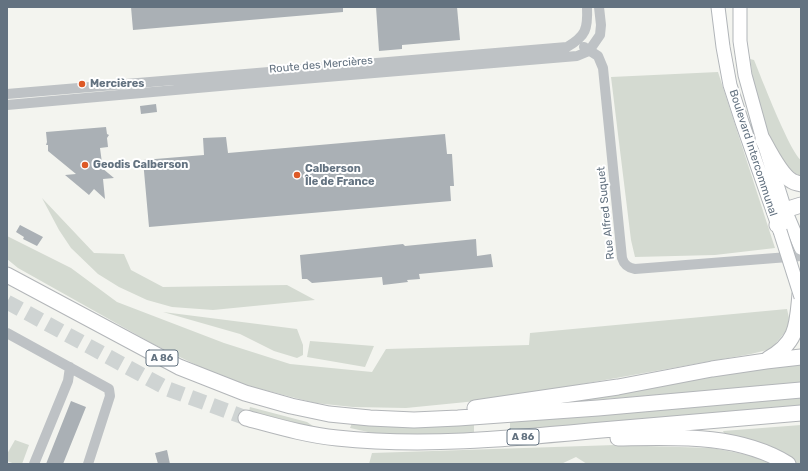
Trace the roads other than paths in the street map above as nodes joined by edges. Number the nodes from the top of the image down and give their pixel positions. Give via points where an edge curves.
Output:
1 (587, 7) edge
2 (599, 7) edge
3 (718, 7) edge
4 (740, 7) edge
5 (577, 42) junction
6 (589, 51) junction
7 (7, 94) edge
8 (7, 105) edge
9 (763, 140) junction
10 (801, 184) edge
11 (801, 205) edge
12 (785, 210) junction
13 (779, 228) junction
14 (801, 248) edge
15 (801, 256) edge
16 (7, 274) edge
17 (801, 295) edge
18 (7, 333) edge
19 (801, 357) edge
20 (766, 361) junction
21 (70, 367) junction
22 (801, 390) edge
23 (801, 413) edge
24 (246, 418) tunnel mouth
25 (414, 420) junction
26 (577, 432) junction
27 (34, 464) edge
28 (88, 464) edge
29 (788, 464) edge

1 - 5 street via 588,22
2 - 6 street via 600,35
3 - 13 main road, Boulevard Intercommunal via 730,85
4 - 9 main road, Boulevard Intercommunal via 740,41 745,75
5 - 6 street, Rue Alfred Suquet
5 - 7 street, Route des Mercières via 567,48
6 - 8 street, Route des Mercières via 578,56
6 - 15 street, Rue Alfred Suquet via 598,56 604,68 622,258 626,266 635,269
9 - 10 highway via 789,179
9 - 12 main road, Boulevard Intercommunal
11 - 12 highway
12 - 13 highway
12 - 14 main road, Boulevard Intercommunal
13 - 17 main road, Boulevard Intercommunal, bridge
16 - 25 highway, A 86 via 173,364 241,392 329,414
17 - 20 highway via 796,330 790,342
18 - 21 street
19 - 20 highway
20 - 25 highway via 618,388 430,414
21 - 27 street via 68,381
21 - 28 street via 107,387 110,393
22 - 25 highway, A 86 via 598,408
23 - 26 highway, A 86
24 - 26 highway, A 86 via 304,433 381,442 423,443
26 - 29 highway via 591,438 676,437 710,440 744,446

